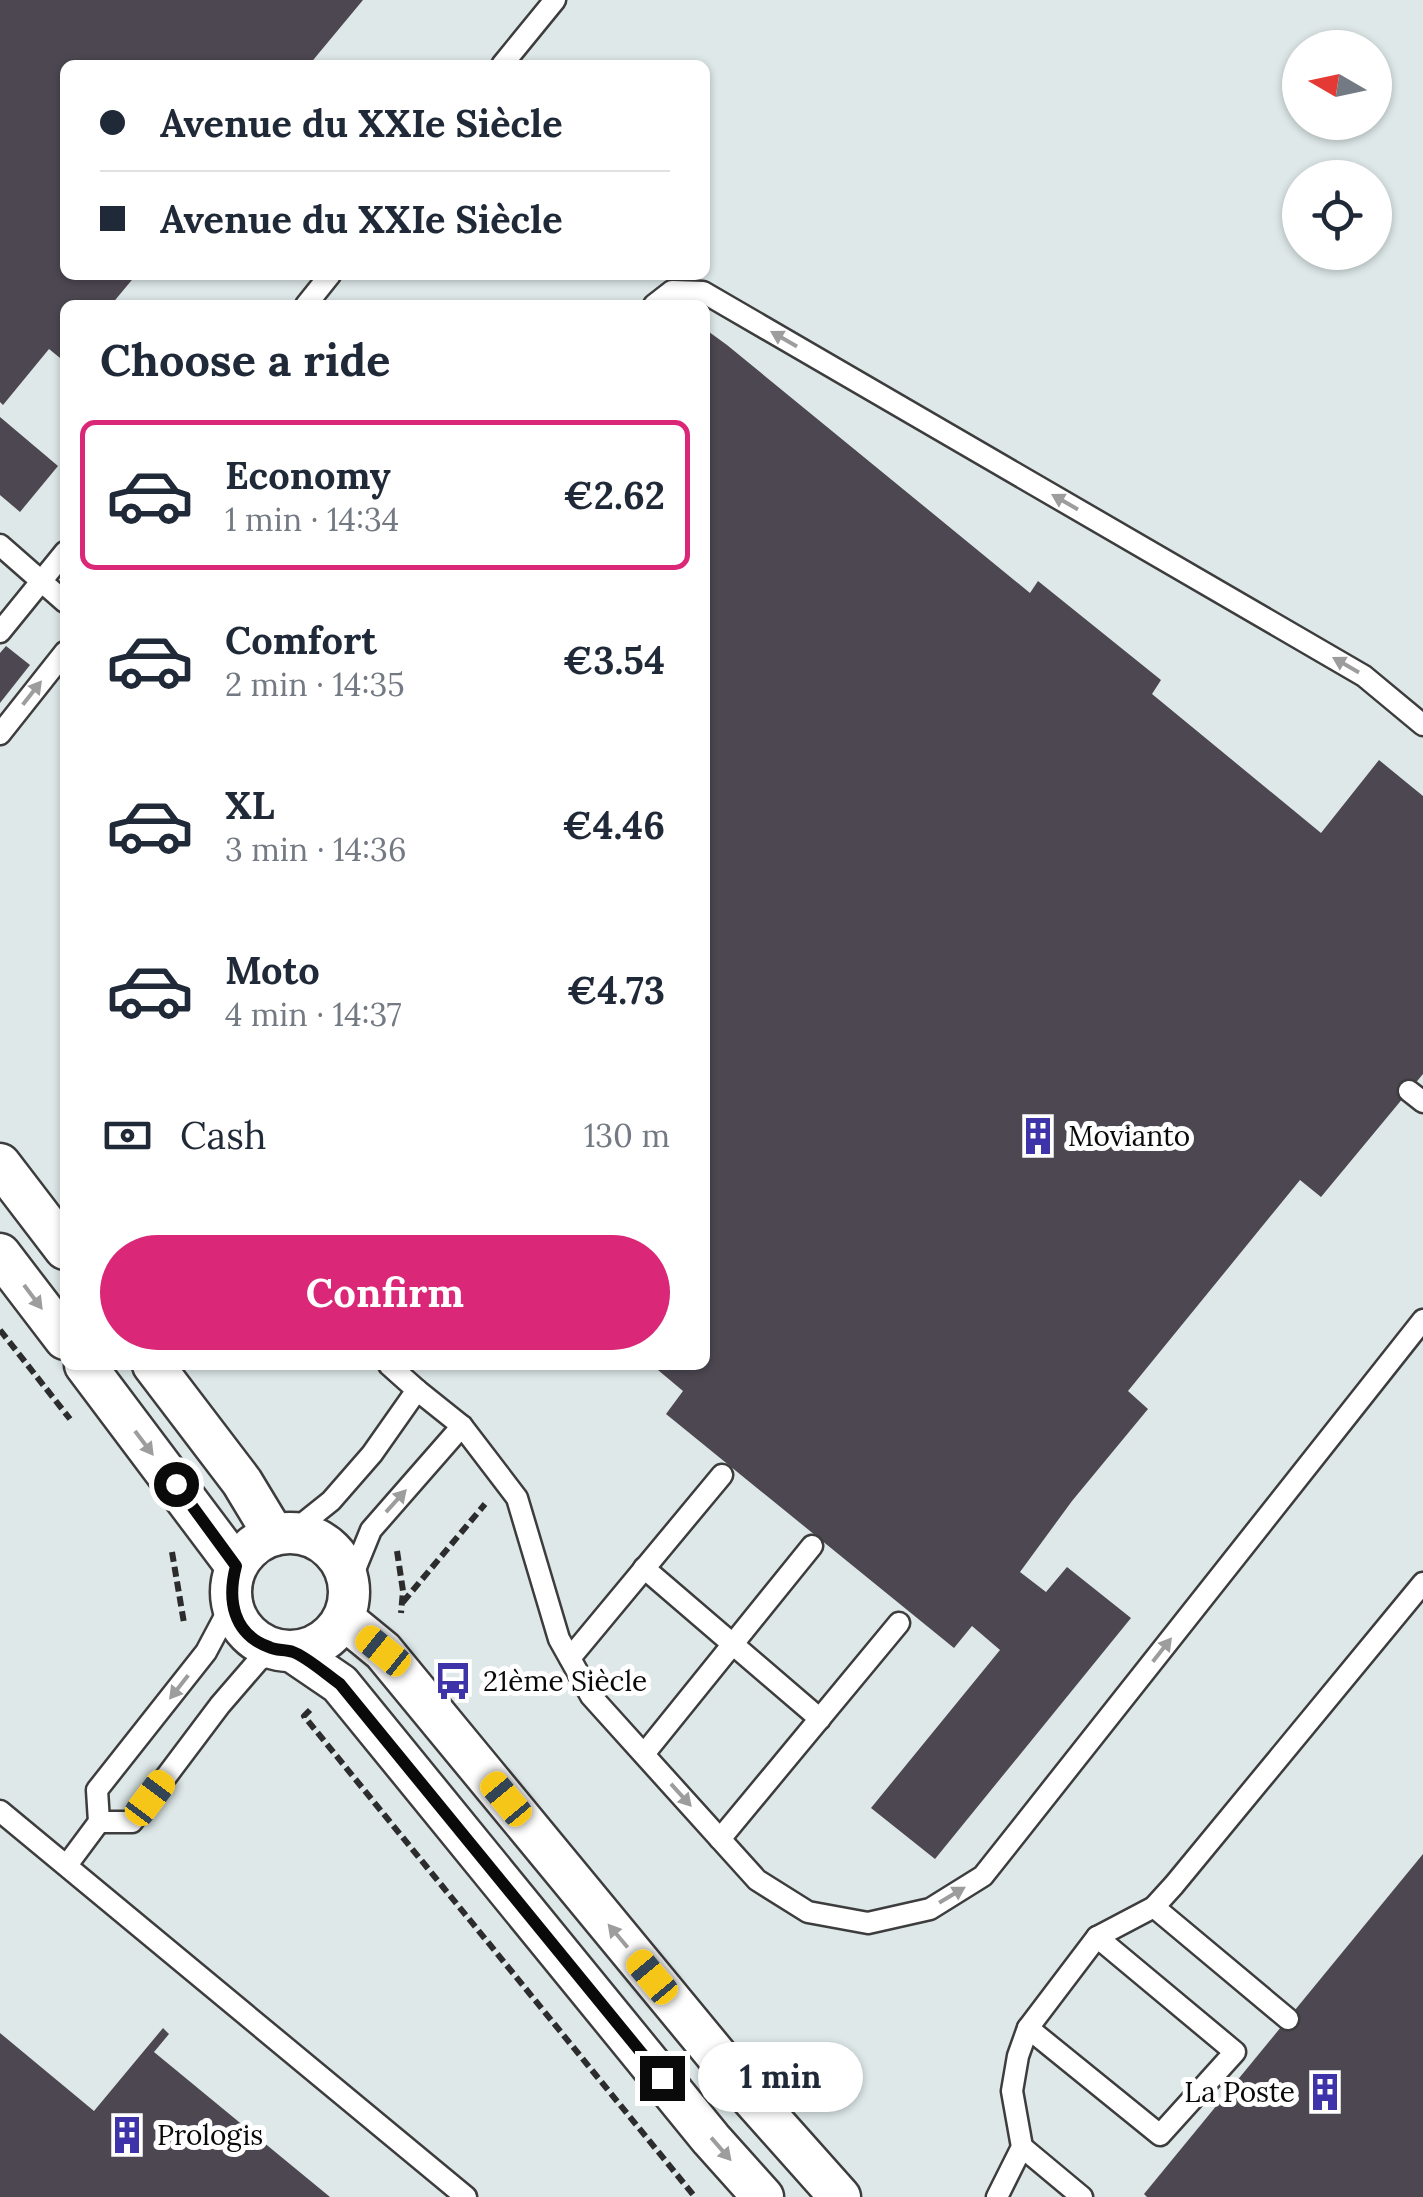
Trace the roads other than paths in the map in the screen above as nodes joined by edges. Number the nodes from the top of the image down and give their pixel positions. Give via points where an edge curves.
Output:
1 (555, 0) edge
2 (506, 60) edge
3 (326, 280) edge
4 (310, 300) edge
5 (661, 300) edge
6 (0, 545) edge
7 (60, 559) edge
8 (44, 581) junction
9 (60, 597) edge
10 (0, 632) edge
11 (60, 658) edge
12 (1423, 725) edge
13 (0, 734) edge
14 (0, 1164) edge
15 (60, 1242) edge
16 (0, 1254) edge
17 (1423, 1320) edge
18 (60, 1333) edge
19 (87, 1370) edge
20 (157, 1370) edge
21 (395, 1370) edge
22 (417, 1390) junction
23 (462, 1426) junction
24 (722, 1475) dead end
25 (283, 1534) junction
26 (812, 1546) dead end
27 (644, 1568) junction
28 (1423, 1583) edge
29 (234, 1586) junction
30 (346, 1602) junction
31 (900, 1623) dead end
32 (733, 1643) junction
33 (275, 1655) junction
34 (570, 1658) junction
35 (820, 1719) junction
36 (644, 1754) junction
37 (0, 1811) edge
38 (99, 1822) junction
39 (720, 1839) junction
40 (67, 1866) junction
41 (1154, 1907) junction
42 (1098, 1937) junction
43 (1288, 2019) dead end
44 (1028, 2028) junction
45 (1022, 2148) junction
46 (466, 2197) edge
47 (763, 2197) edge
48 (840, 2197) edge
49 (997, 2197) edge
50 (1082, 2197) edge

1 - 2 lane
3 - 4 lane
12 -> 5 lane via 1364,676 704,292 672,292
6 - 8 lane
7 - 8 lane
8 - 9 lane
8 - 10 lane
13 -> 11 lane
14 - 15 street
16 -> 18 street
39 -> 17 lane via 757,1880 808,1912 868,1923 930,1909 984,1876
19 -> 29 street
20 - 25 street
21 - 22 lane
22 - 23 lane
22 - 25 lane via 331,1501
30 -> 23 lane via 371,1530
23 - 34 lane via 517,1498
24 - 27 lane
25 - 29 street via 246,1553
25 - 30 street via 308,1536 336,1554
26 - 32 lane
27 - 32 lane
27 - 34 lane
28 - 41 lane
29 - 33 street via 238,1620
29 -> 38 lane via 206,1652 97,1790
30 - 33 street via 323,1642
48 -> 30 street
31 - 35 lane
32 - 35 lane
32 - 36 lane
33 - 38 lane via 220,1705 132,1822
33 -> 47 street via 340,1684
34 - 36 lane via 591,1696
35 - 39 lane
36 -> 39 lane
37 - 40 lane
38 - 40 lane
40 - 46 lane
41 - 42 lane
41 - 43 lane
42 - 44 lane
42 - 44 lane via 1234,2052 1160,2135
44 - 45 lane via 1012,2092
45 - 49 lane
45 - 50 lane

